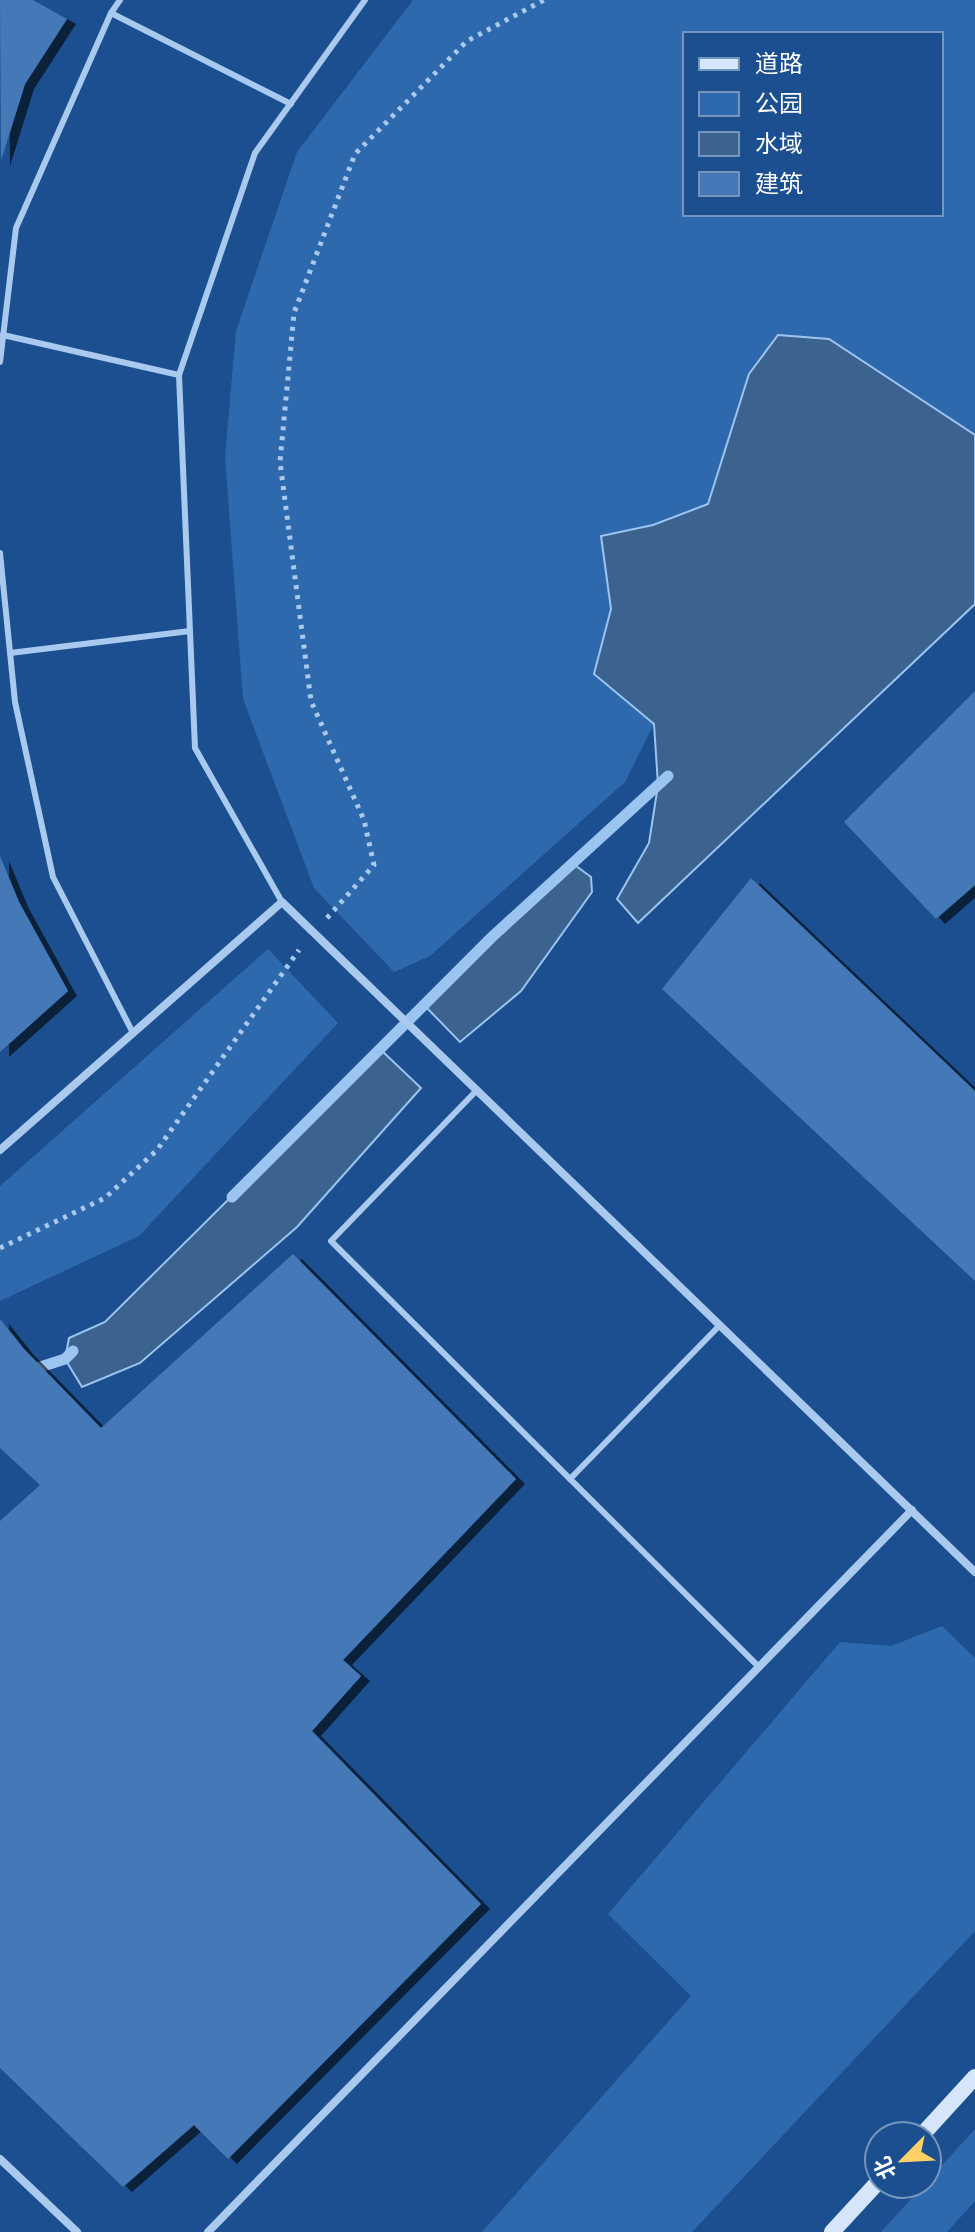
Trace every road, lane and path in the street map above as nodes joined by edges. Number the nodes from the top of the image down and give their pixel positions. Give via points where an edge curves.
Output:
1 (120, 0) edge
2 (365, 0) edge
3 (544, 0) edge
4 (111, 13) junction
5 (291, 104) junction
6 (3, 335) junction
7 (0, 362) edge
8 (179, 375) junction
9 (0, 553) edge
10 (190, 631) junction
11 (10, 653) junction
12 (282, 902) junction
13 (312, 932) junction
14 (133, 1033) junction
15 (477, 1090) junction
16 (0, 1150) edge
17 (0, 1248) edge
18 (720, 1325) junction
19 (570, 1479) junction
20 (912, 1510) junction
21 (975, 1572) edge
22 (759, 1667) junction
23 (975, 2077) edge
24 (936, 2120) edge
25 (0, 2159) edge
26 (863, 2198) edge
27 (77, 2232) edge
28 (208, 2232) edge
29 (832, 2232) edge

1 - 4 lane
2 - 5 lane
3 - 13 path via 467,41 355,154 294,313 280,462 311,701 364,820 374,865
4 - 5 lane
4 - 6 lane via 16,228
5 - 8 lane via 255,153
6 - 7 lane
6 - 8 lane
8 - 10 lane
9 - 11 lane
10 - 11 lane
10 - 12 lane via 195,748
11 - 14 lane via 15,702 53,877
12 - 13 street
12 - 14 street
13 - 15 street
13 - 17 path via 157,1150 105,1198
14 - 16 street
15 - 18 street
15 - 19 lane via 331,1241
18 - 19 lane
18 - 20 street
19 - 22 lane
20 - 21 street
20 - 22 street
22 - 28 street
23 - 24 main road
25 - 27 street
26 - 29 main road

